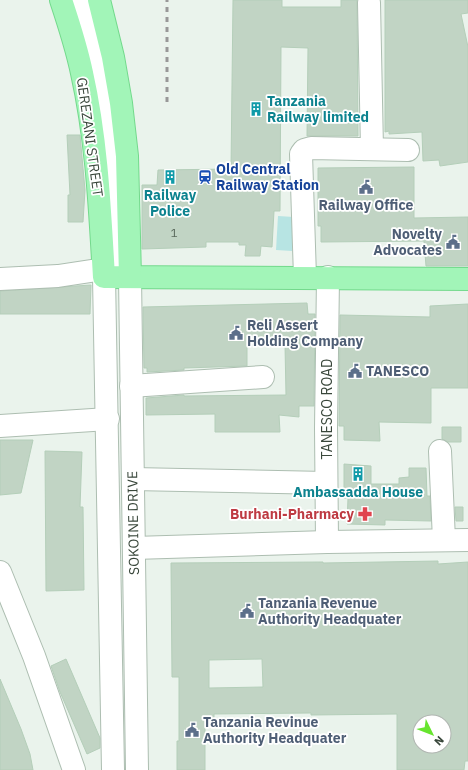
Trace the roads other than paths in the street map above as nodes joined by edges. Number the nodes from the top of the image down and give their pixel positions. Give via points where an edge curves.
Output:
1 (61, 0) edge
2 (82, 0) edge
3 (99, 0) edge
4 (369, 3) dead end
5 (372, 149) junction
6 (408, 150) dead end
7 (114, 275) junction
8 (305, 277) junction
9 (328, 277) junction
10 (0, 279) edge
11 (468, 279) edge
12 (263, 377) dead end
13 (131, 386) junction
14 (108, 419) junction
15 (0, 426) edge
16 (440, 451) dead end
17 (133, 479) junction
18 (326, 483) junction
19 (444, 540) junction
20 (468, 540) edge
21 (327, 542) junction
22 (134, 548) junction
23 (0, 572) edge
24 (74, 770) edge
25 (113, 770) edge
26 (137, 770) edge

1 - 7 main road, GEREZANI STREET via 82,73
2 - 7 street via 101,74 107,118 114,187
3 - 7 main road via 113,56 127,156
4 - 5 street
5 - 6 street
5 - 8 street via 311,148 301,154
7 - 8 main road
7 - 10 street
7 - 13 street, SOKOINE DRIVE
7 - 14 street, SOKOINE DRIVE
8 - 9 main road
9 - 11 main road
9 - 18 street, TANESCO ROAD
12 - 13 street
13 - 17 street, SOKOINE DRIVE
14 - 15 street
14 - 25 street, SOKOINE DRIVE
16 - 19 street
17 - 18 street
17 - 22 street, SOKOINE DRIVE
18 - 21 street, TANESCO ROAD
19 - 20 street
19 - 21 street
21 - 22 street
22 - 26 street, SOKOINE DRIVE
23 - 24 street via 34,656

